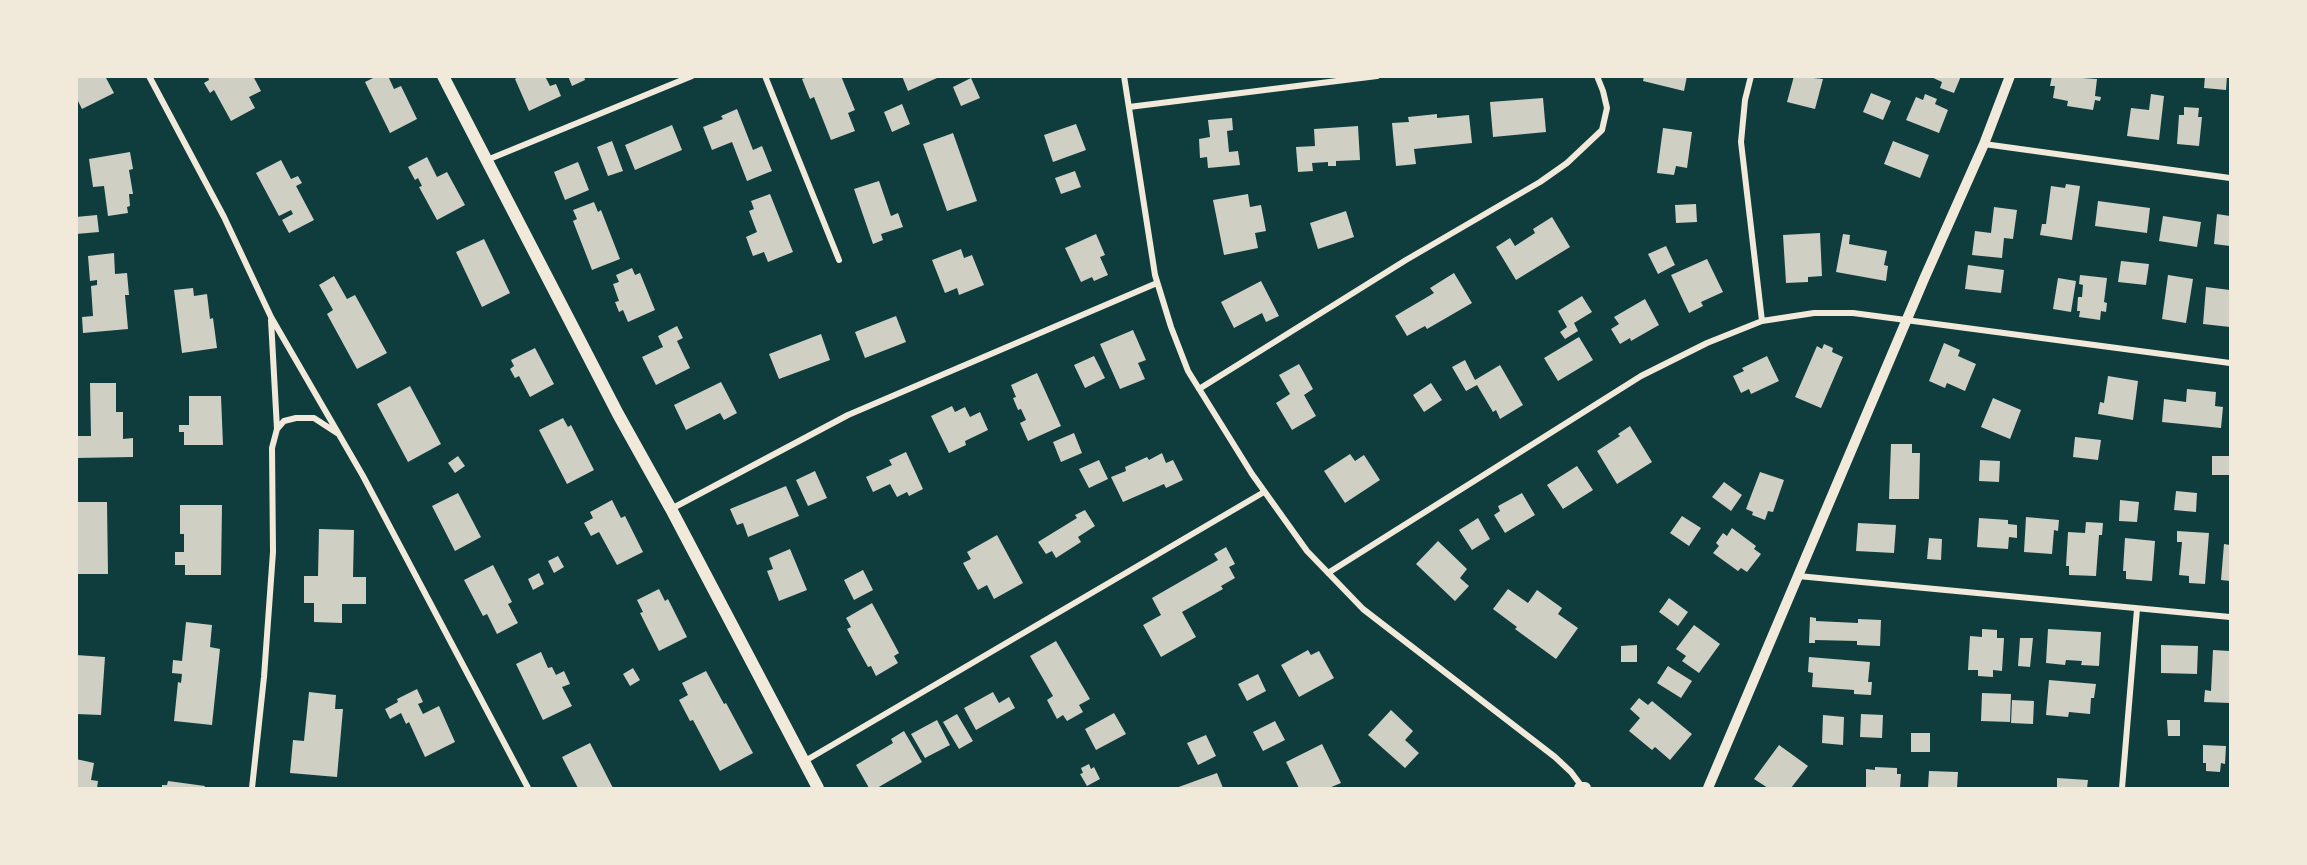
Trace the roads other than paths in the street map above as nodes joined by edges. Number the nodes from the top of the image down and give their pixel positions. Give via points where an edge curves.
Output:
1 (150, 76) edge
2 (443, 76) edge
3 (692, 76) edge
4 (765, 76) edge
5 (1124, 76) edge
6 (1377, 76) edge
7 (1597, 76) edge
8 (1751, 76) edge
9 (2010, 76) edge
10 (1129, 107) junction
11 (1984, 144) junction
12 (487, 160) junction
13 (2230, 178) edge
14 (839, 260) dead end
15 (1157, 283) junction
16 (271, 317) junction
17 (1907, 319) junction
18 (1762, 321) junction
19 (2230, 363) edge
20 (1199, 389) junction
21 (277, 429) junction
22 (340, 436) junction
23 (1264, 492) junction
24 (671, 509) junction
25 (1328, 573) junction
26 (1798, 576) junction
27 (2137, 609) junction
28 (2230, 617) edge
29 (804, 762) junction
30 (1583, 788) edge
31 (252, 789) edge
32 (528, 789) edge
33 (818, 789) edge
34 (1708, 789) edge
35 (2122, 789) edge

1 - 16 street
2 - 12 main road
3 - 12 street
4 - 14 street
5 - 10 street
6 - 10 street
7 - 20 street via 1607,108 1602,130 1568,163
8 - 18 street via 1742,142
9 - 11 street
10 - 15 street
11 - 13 street
11 - 17 street
12 - 24 main road
15 - 20 street via 1188,371
15 - 24 street via 848,415
16 - 21 street
16 - 22 street
17 - 18 street via 1814,313
17 - 19 street
17 - 26 street
18 - 25 street via 1641,376
20 - 23 street
21 - 22 street via 284,421 314,418
21 - 31 street via 272,448 273,552
22 - 32 street
23 - 25 street
23 - 29 street
24 - 29 main road
25 - 30 street via 1363,609 1555,757
26 - 27 street
26 - 34 street
27 - 28 street
27 - 35 street
29 - 33 main road

